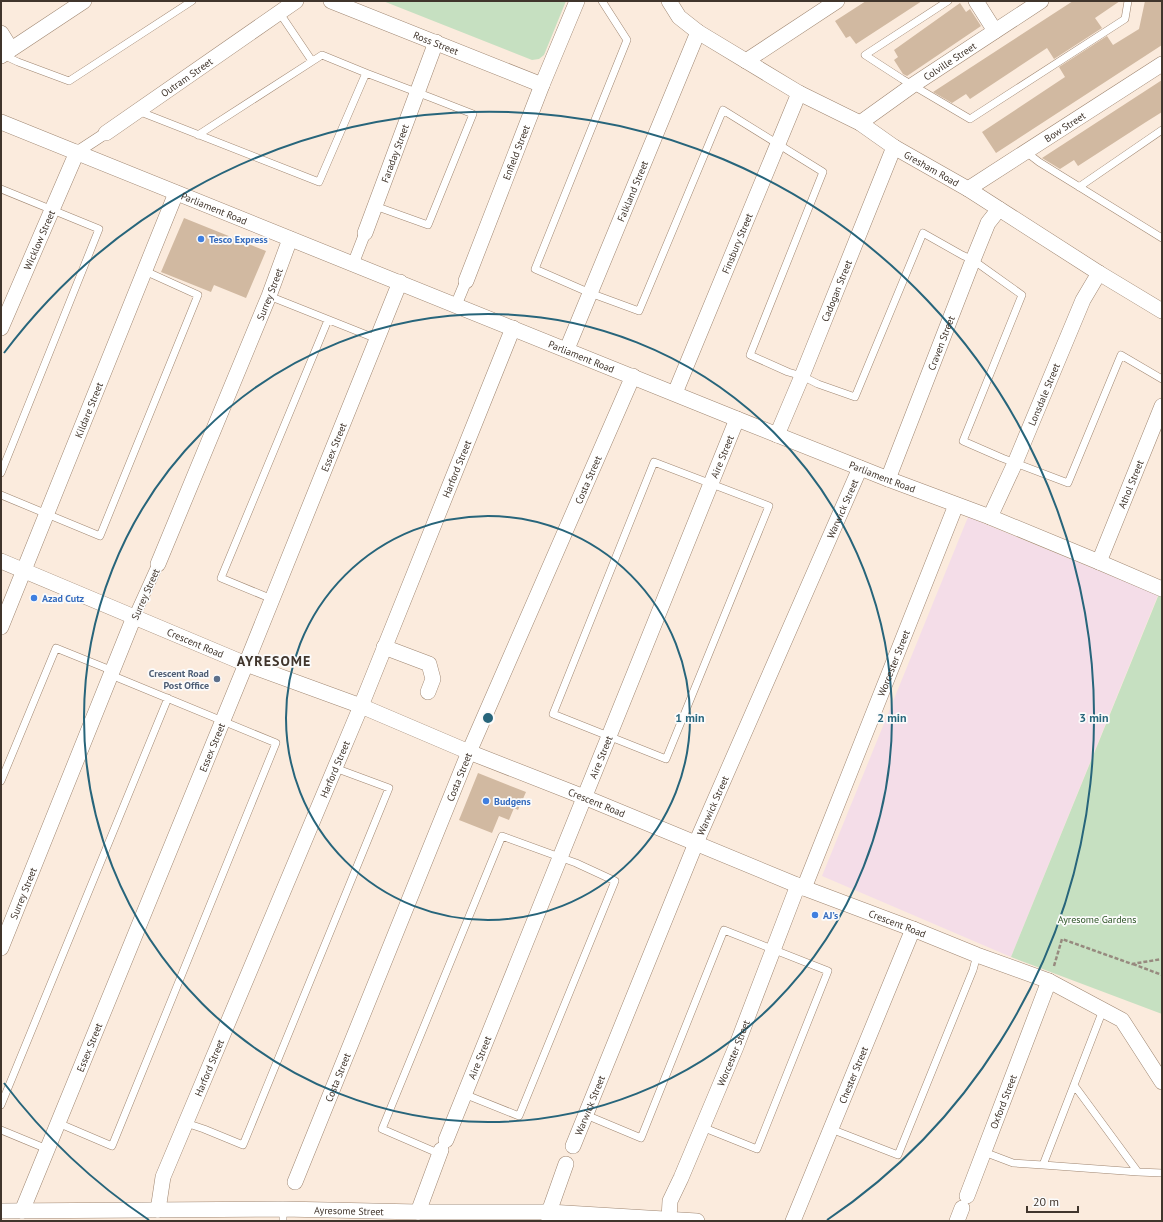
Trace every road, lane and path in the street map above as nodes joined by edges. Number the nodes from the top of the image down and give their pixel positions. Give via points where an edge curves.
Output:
1 (84, 1) edge
2 (192, 1) edge
3 (296, 1) edge
4 (331, 1) edge
5 (577, 1) edge
6 (602, 1) edge
7 (669, 1) edge
8 (837, 1) edge
9 (948, 1) edge
10 (976, 1) edge
11 (1041, 1) edge
12 (1128, 1) edge
13 (280, 12) junction
14 (996, 31) junction
15 (698, 32) junction
16 (1, 33) edge
17 (436, 42) junction
18 (5, 53) edge
19 (312, 61) junction
20 (746, 61) junction
21 (1162, 64) edge
22 (366, 73) junction
23 (542, 85) junction
24 (913, 85) junction
25 (417, 92) junction
26 (799, 93) junction
27 (138, 111) junction
28 (1, 122) edge
29 (860, 123) junction
30 (1162, 130) edge
31 (106, 133) joint
32 (198, 135) junction
33 (778, 144) junction
34 (894, 147) junction
35 (77, 152) junction
36 (1026, 152) junction
37 (1079, 187) junction
38 (1, 189) edge
39 (968, 189) junction
40 (176, 193) junction
41 (375, 206) junction
42 (52, 209) junction
43 (999, 209) junction
44 (1162, 229) edge
45 (365, 233) joint
46 (1161, 238) edge
47 (290, 240) junction
48 (973, 260) junction
49 (353, 264) junction
50 (145, 271) junction
51 (1099, 273) junction
52 (466, 281) joint
53 (400, 282) junction
54 (590, 293) junction
55 (269, 296) junction
56 (456, 305) junction
57 (1162, 311) edge
58 (328, 320) junction
59 (1, 328) edge
60 (513, 328) junction
61 (377, 339) junction
62 (567, 349) junction
63 (633, 376) junction
64 (802, 376) junction
65 (1162, 379) edge
66 (674, 393) junction
67 (1162, 406) edge
68 (737, 419) junction
69 (777, 435) junction
70 (1015, 463) junction
71 (860, 468) junction
72 (1, 473) edge
73 (888, 479) junction
74 (710, 484) junction
75 (1, 495) edge
76 (956, 505) junction
77 (47, 514) junction
78 (990, 517) junction
79 (1, 561) edge
80 (1098, 562) junction
81 (158, 564) joint
82 (24, 570) junction
83 (1162, 589) edge
84 (272, 599) junction
85 (134, 617) junction
86 (1, 627) edge
87 (384, 647) junction
88 (246, 664) junction
89 (112, 673) junction
90 (428, 692) dead end
91 (168, 698) junction
92 (361, 706) junction
93 (223, 720) junction
94 (609, 736) junction
95 (469, 752) junction
96 (335, 768) junction
97 (1, 781) edge
98 (584, 797) junction
99 (696, 843) junction
100 (560, 858) junction
101 (801, 886) junction
102 (913, 929) junction
103 (1, 947) edge
104 (774, 950) junction
105 (977, 955) junction
106 (1162, 959) edge
107 (1132, 964) junction
108 (1162, 975) edge
109 (1049, 981) junction
110 (1103, 1010) junction
111 (1162, 1082) edge
112 (1074, 1085) junction
113 (464, 1094) junction
114 (1, 1105) edge
115 (586, 1115) junction
116 (58, 1123) junction
117 (186, 1124) junction
118 (702, 1127) junction
119 (831, 1129) junction
120 (1, 1130) edge
121 (573, 1146) dead end
122 (442, 1148) junction
123 (47, 1149) junction
124 (984, 1152) junction
125 (566, 1164) dead end
126 (1043, 1165) junction
127 (1138, 1172) junction
128 (1162, 1173) edge
129 (295, 1182) dead end
130 (962, 1208) edge
131 (158, 1210) junction
132 (1, 1211) edge
133 (22, 1211) junction
134 (418, 1212) junction
135 (283, 1215) edge
136 (549, 1216) edge
137 (669, 1219) junction
138 (697, 1221) edge
139 (794, 1221) edge

1 - 18 street
2 - 18 lane via 69,81 18,62
3 - 13 street, Outram Street
4 - 17 street, Ross Street
5 - 23 street, Enfield Street
6 - 54 lane via 627,40 535,269
7 - 15 street, Gresham Road via 679,17
8 - 20 street
9 - 24 lane via 865,55
10 - 14 street
11 - 14 street, Colville Street
12 - 24 lane via 1125,18 970,119
13 - 19 lane
13 - 27 street, Outram Street
14 - 24 street, Colville Street
15 - 20 street, Gresham Road
15 - 54 street, Falkland Street
16 - 18 street
17 - 23 street, Ross Street
17 - 25 street, Faraday Street
19 - 22 lane via 322,55
19 - 32 lane
20 - 26 street, Gresham Road
21 - 36 street, Bow Street
22 - 25 lane
22 - 32 lane via 320,182
23 - 52 street, Enfield Street
24 - 29 street, Colville Street
25 - 41 street, Faraday Street
25 - 41 lane via 473,114 428,225
26 - 29 street, Gresham Road
26 - 33 street, Finsbury Street
27 - 31 street, Outram Street
27 - 32 lane
28 - 35 street, Parliament Road
29 - 34 street, Gresham Road
30 - 37 lane
31 - 35 street, Outram Street
33 - 54 lane via 723,110 639,311
33 - 64 lane via 824,172 750,355
33 - 66 street, Finsbury Street
34 - 39 street, Gresham Road
34 - 64 street, Cadogan Street
35 - 40 street, Parliament Road
35 - 42 street, Wicklow Street
36 - 37 lane
36 - 39 street, Bow Street
37 - 46 lane
38 - 42 lane
39 - 43 street, Gresham Road
40 - 47 street, Parliament Road
40 - 50 street, Kildare Street
41 - 45 street, Faraday Street
42 - 59 street, Wicklow Street
42 - 72 lane via 99,228
43 - 48 street, Craven Street via 988,223
43 - 51 street, Gresham Road
44 - 46 lane
45 - 49 street, Faraday Street
47 - 49 street, Parliament Road
47 - 55 street, Surrey Street
48 - 64 lane via 923,233 855,397
48 - 70 lane via 1022,295 963,441
48 - 73 street, Craven Street
49 - 53 street, Parliament Road
50 - 77 street, Kildare Street
50 - 77 lane via 198,295 100,536
51 - 57 street, Gresham Road
51 - 70 street, Lonsdale Street via 1083,300
52 - 56 street, Enfield Street
53 - 56 street, Parliament Road
53 - 61 street, Essex Street
54 - 62 street, Falkland Street
55 - 58 lane
55 - 81 street, Surrey Street
56 - 60 street, Parliament Road
58 - 61 lane
58 - 84 lane via 221,578
60 - 62 street, Parliament Road
60 - 87 street, Harford Street
61 - 84 street, Essex Street
62 - 63 street, Parliament Road
63 - 66 street, Parliament Road
63 - 95 street, Costa Street
64 - 69 street, Cadogan Street
65 - 70 lane via 1121,355 1068,483
66 - 68 street, Parliament Road
67 - 80 street, Athol Street
68 - 69 street, Parliament Road
68 - 74 street, Aire Street
69 - 71 street, Parliament Road
70 - 78 street, Lonsdale Street
71 - 73 street, Parliament Road
71 - 99 street, Warwick Street
73 - 76 street, Parliament Road
74 - 94 street, Aire Street
74 - 94 lane via 654,462 552,714
74 - 94 lane via 769,506 666,759
75 - 77 lane
76 - 78 street, Parliament Road
76 - 101 street, Worcester Street
77 - 82 street, Kildare Street
78 - 80 street, Parliament Road
79 - 82 street, Crescent Road
80 - 83 street, Parliament Road
81 - 85 street, Surrey Street
82 - 85 street, Crescent Road
82 - 86 street, Kildare Street
84 - 88 street, Essex Street
85 - 88 street, Crescent Road
85 - 89 street, Surrey Street
87 - 90 street via 429,664 433,679
87 - 92 street, Harford Street
88 - 92 street, Crescent Road
88 - 93 street, Essex Street
89 - 91 lane
89 - 97 lane via 56,648
89 - 103 street, Surrey Street
91 - 93 lane
91 - 114 lane
92 - 95 street, Crescent Road
92 - 96 street, Harford Street
93 - 116 street, Essex Street
93 - 116 lane via 276,743 115,1139 112,1146
94 - 98 street, Aire Street
95 - 98 street, Crescent Road
95 - 129 street, Costa Street
96 - 117 street, Harford Street
96 - 117 lane via 389,788 243,1145
98 - 99 street, Crescent Road
98 - 100 street, Aire Street
99 - 101 street, Crescent Road
99 - 115 street, Warwick Street
100 - 113 street, Aire Street
100 - 113 lane via 615,881 519,1116
100 - 122 lane via 502,836 382,1129
101 - 102 street, Crescent Road
101 - 104 street, Worcester Street
102 - 105 street, Crescent Road
102 - 119 street, Chester Street
104 - 115 lane via 724,930 641,1138
104 - 118 street, Worcester Street
104 - 118 lane via 828,971 760,1142 757,1149
105 - 109 street, Crescent Road
105 - 119 lane via 898,1155
106 - 107 path
107 - 108 path
107 - 109 path via 1062,939
109 - 110 street, Crescent Road
109 - 124 street, Oxford Street
110 - 111 street, Crescent Road via 1122,1020
110 - 112 lane
112 - 126 lane
112 - 127 lane
113 - 122 street, Aire Street
115 - 121 street, Warwick Street
116 - 123 street, Essex Street
117 - 131 street, Harford Street via 163,1177
118 - 137 street, Worcester Street via 670,1201
119 - 139 street, Chester Street
120 - 123 lane
122 - 134 street, Aire Street
123 - 133 street, Essex Street
124 - 126 lane via 1013,1163
124 - 130 street, Oxford Street
125 - 136 street
126 - 127 lane
127 - 128 lane
131 - 133 street, Ayresome Street
131 - 135 street, Ayresome Street
132 - 133 street, Ayresome Street
134 - 135 street, Ayresome Street
134 - 136 street, Ayresome Street
136 - 137 street, Ayresome Street
137 - 138 street, Ayresome Street

